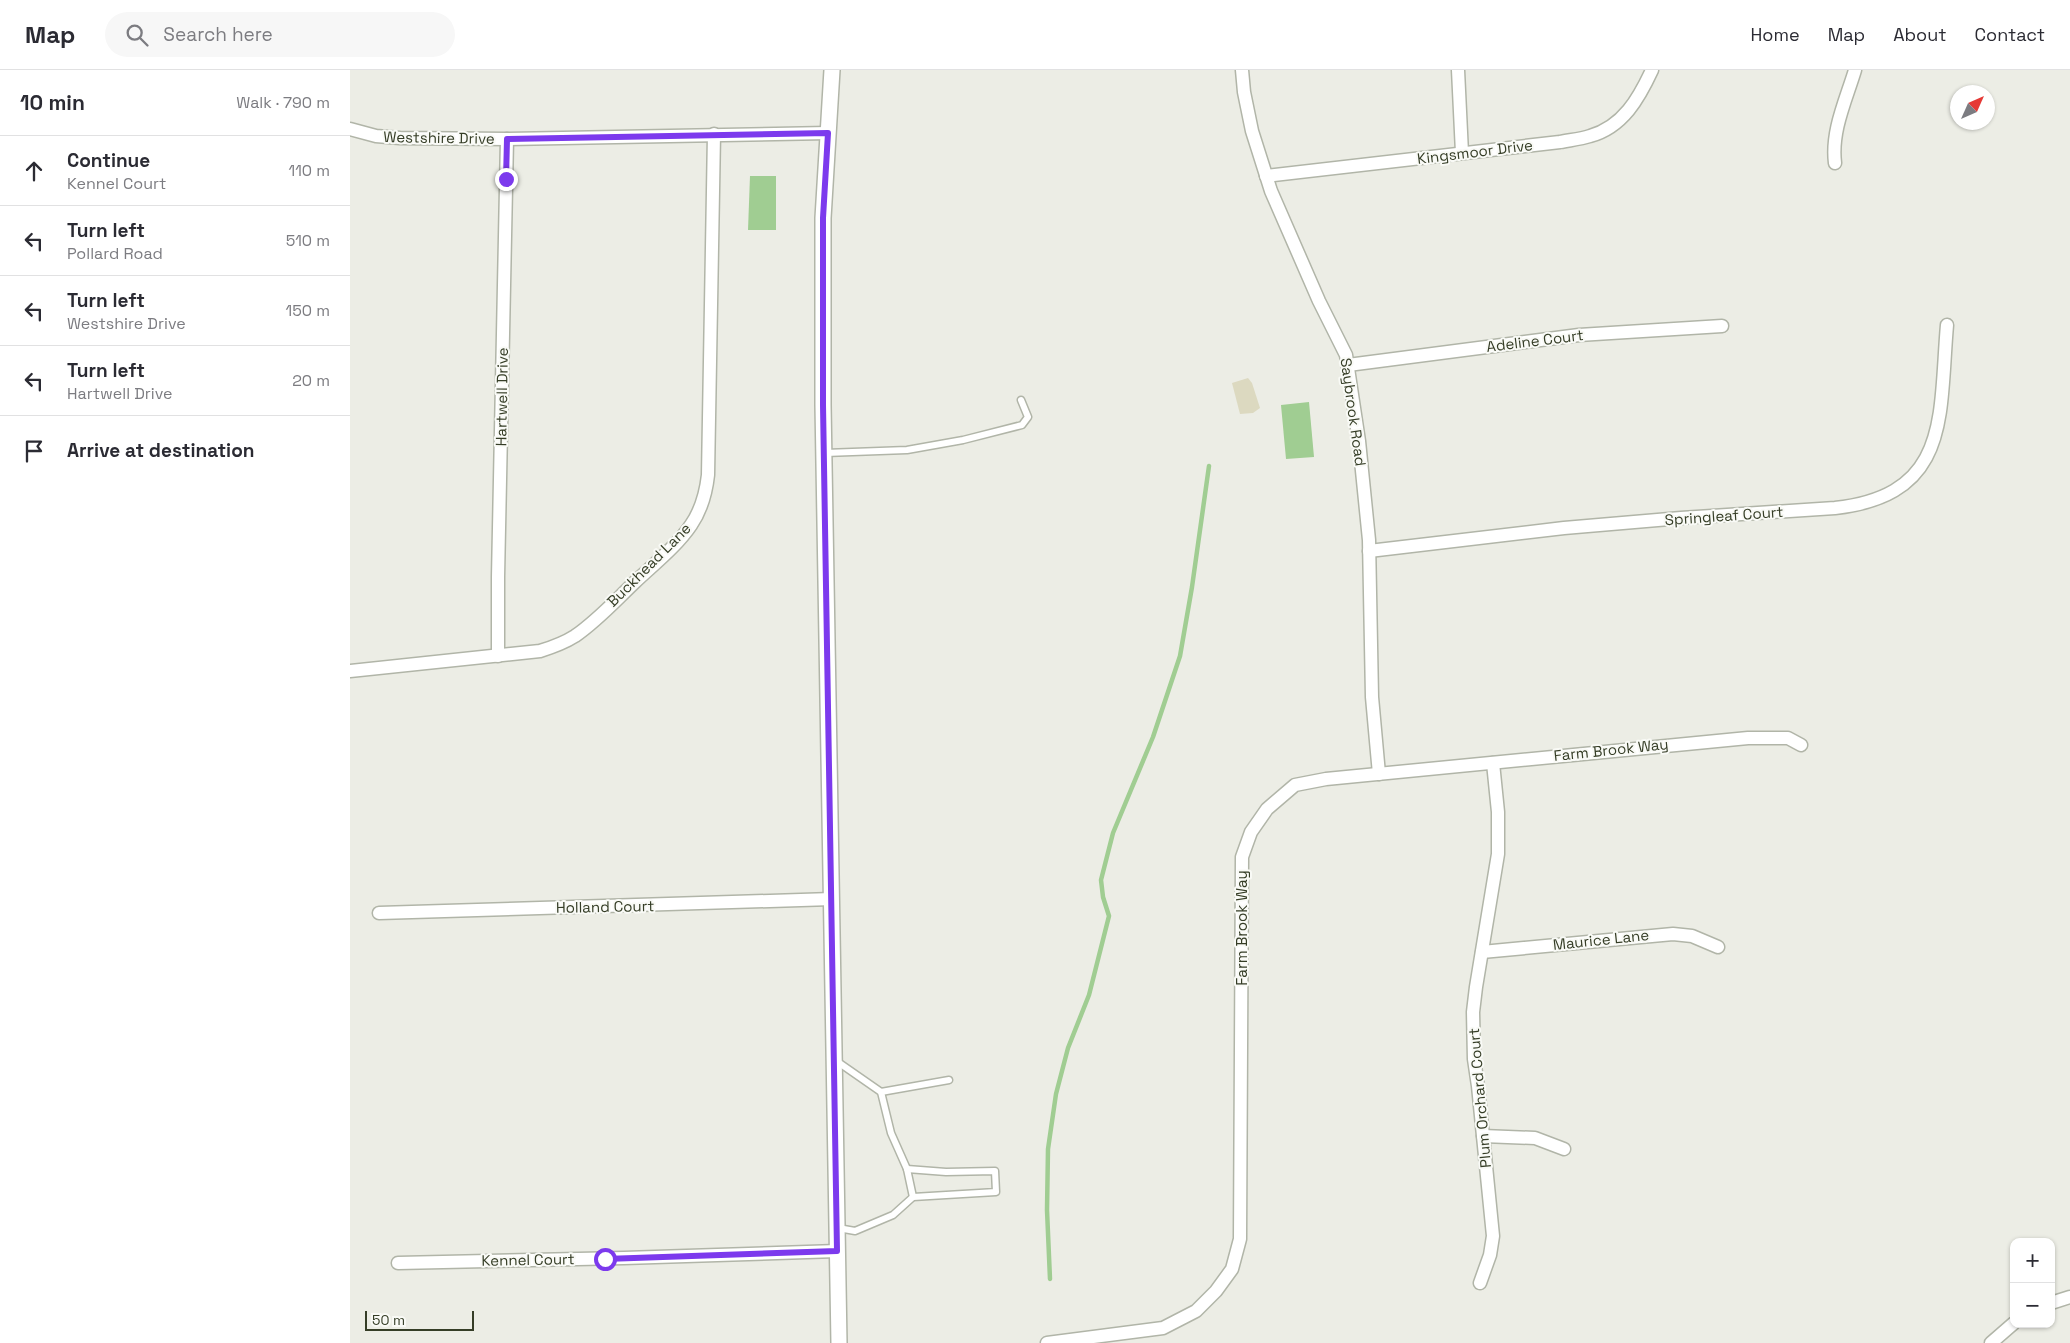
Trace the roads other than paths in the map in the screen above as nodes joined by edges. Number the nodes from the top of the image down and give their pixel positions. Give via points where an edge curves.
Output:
1 (832, 70) edge
2 (1242, 70) edge
3 (1458, 70) edge
4 (1652, 70) edge
5 (1855, 70) edge
6 (350, 129) edge
7 (828, 133) junction
8 (714, 134) junction
9 (507, 139) junction
10 (1462, 153) junction
11 (1835, 163) dead end
12 (1266, 176) junction
13 (1947, 325) dead end
14 (1722, 326) dead end
15 (1348, 366) junction
16 (1021, 400) dead end
17 (824, 452) junction
18 (1369, 551) junction
19 (498, 656) junction
20 (350, 671) edge
21 (1801, 744) dead end
22 (1493, 762) junction
23 (1379, 774) junction
24 (832, 900) junction
25 (379, 913) dead end
26 (1718, 946) dead end
27 (1482, 952) junction
28 (835, 1059) junction
29 (949, 1080) dead end
30 (881, 1092) junction
31 (1483, 1136) junction
32 (1564, 1149) dead end
33 (907, 1169) junction
34 (912, 1197) junction
35 (838, 1228) junction
36 (837, 1251) junction
37 (398, 1263) dead end
38 (1480, 1283) dead end
39 (2070, 1297) edge
40 (2055, 1302) edge
41 (2010, 1326) edge
42 (839, 1343) edge
43 (1047, 1343) edge
44 (1991, 1343) edge

1 - 7 street
2 - 12 street, Saybrook Road via 1252,130
3 - 10 street
4 - 10 street, Kingsmoor Drive via 1627,114 1592,136
5 - 11 street via 1837,125
6 - 9 street, Westshire Drive via 400,138
7 - 8 street, Westshire Drive
7 - 17 street via 823,218
8 - 9 street, Westshire Drive
8 - 19 street, Buckhead Lane via 708,475 700,510 678,541 576,635 540,651
9 - 19 street, Hartwell Drive
10 - 12 street, Kingsmoor Drive
12 - 15 street, Saybrook Road via 1297,252 1346,355
13 - 18 street, Springleaf Court via 1934,443 1912,477 1892,493 1874,501 1836,508 1564,528
14 - 15 street, Adeline Court via 1579,335
15 - 18 street, Saybrook Road
16 - 17 lane via 1028,417 1022,425 907,450
17 - 24 street
18 - 23 street, Saybrook Road via 1372,697
19 - 20 street, Buckhead Lane
21 - 22 street, Farm Brook Way via 1788,738 1748,738
22 - 23 street, Farm Brook Way
22 - 27 street, Plum Orchard Court via 1498,854
23 - 43 street, Farm Brook Way via 1295,785 1267,809 1251,832 1242,857 1240,1239 1232,1269 1196,1311 1163,1328
24 - 25 street, Holland Court
24 - 28 street
26 - 27 street, Maurice Lane via 1692,936 1673,934
27 - 31 street, Plum Orchard Court via 1473,1022
28 - 30 lane
28 - 35 street
29 - 30 lane
30 - 33 lane via 891,1133
31 - 32 street via 1535,1138
31 - 38 street, Plum Orchard Court via 1493,1236
33 - 34 lane
33 - 34 lane via 995,1171 996,1192
34 - 35 lane via 893,1215 855,1231
35 - 36 street
36 - 37 street, Kennel Court
36 - 42 street
39 - 40 street
41 - 44 street

